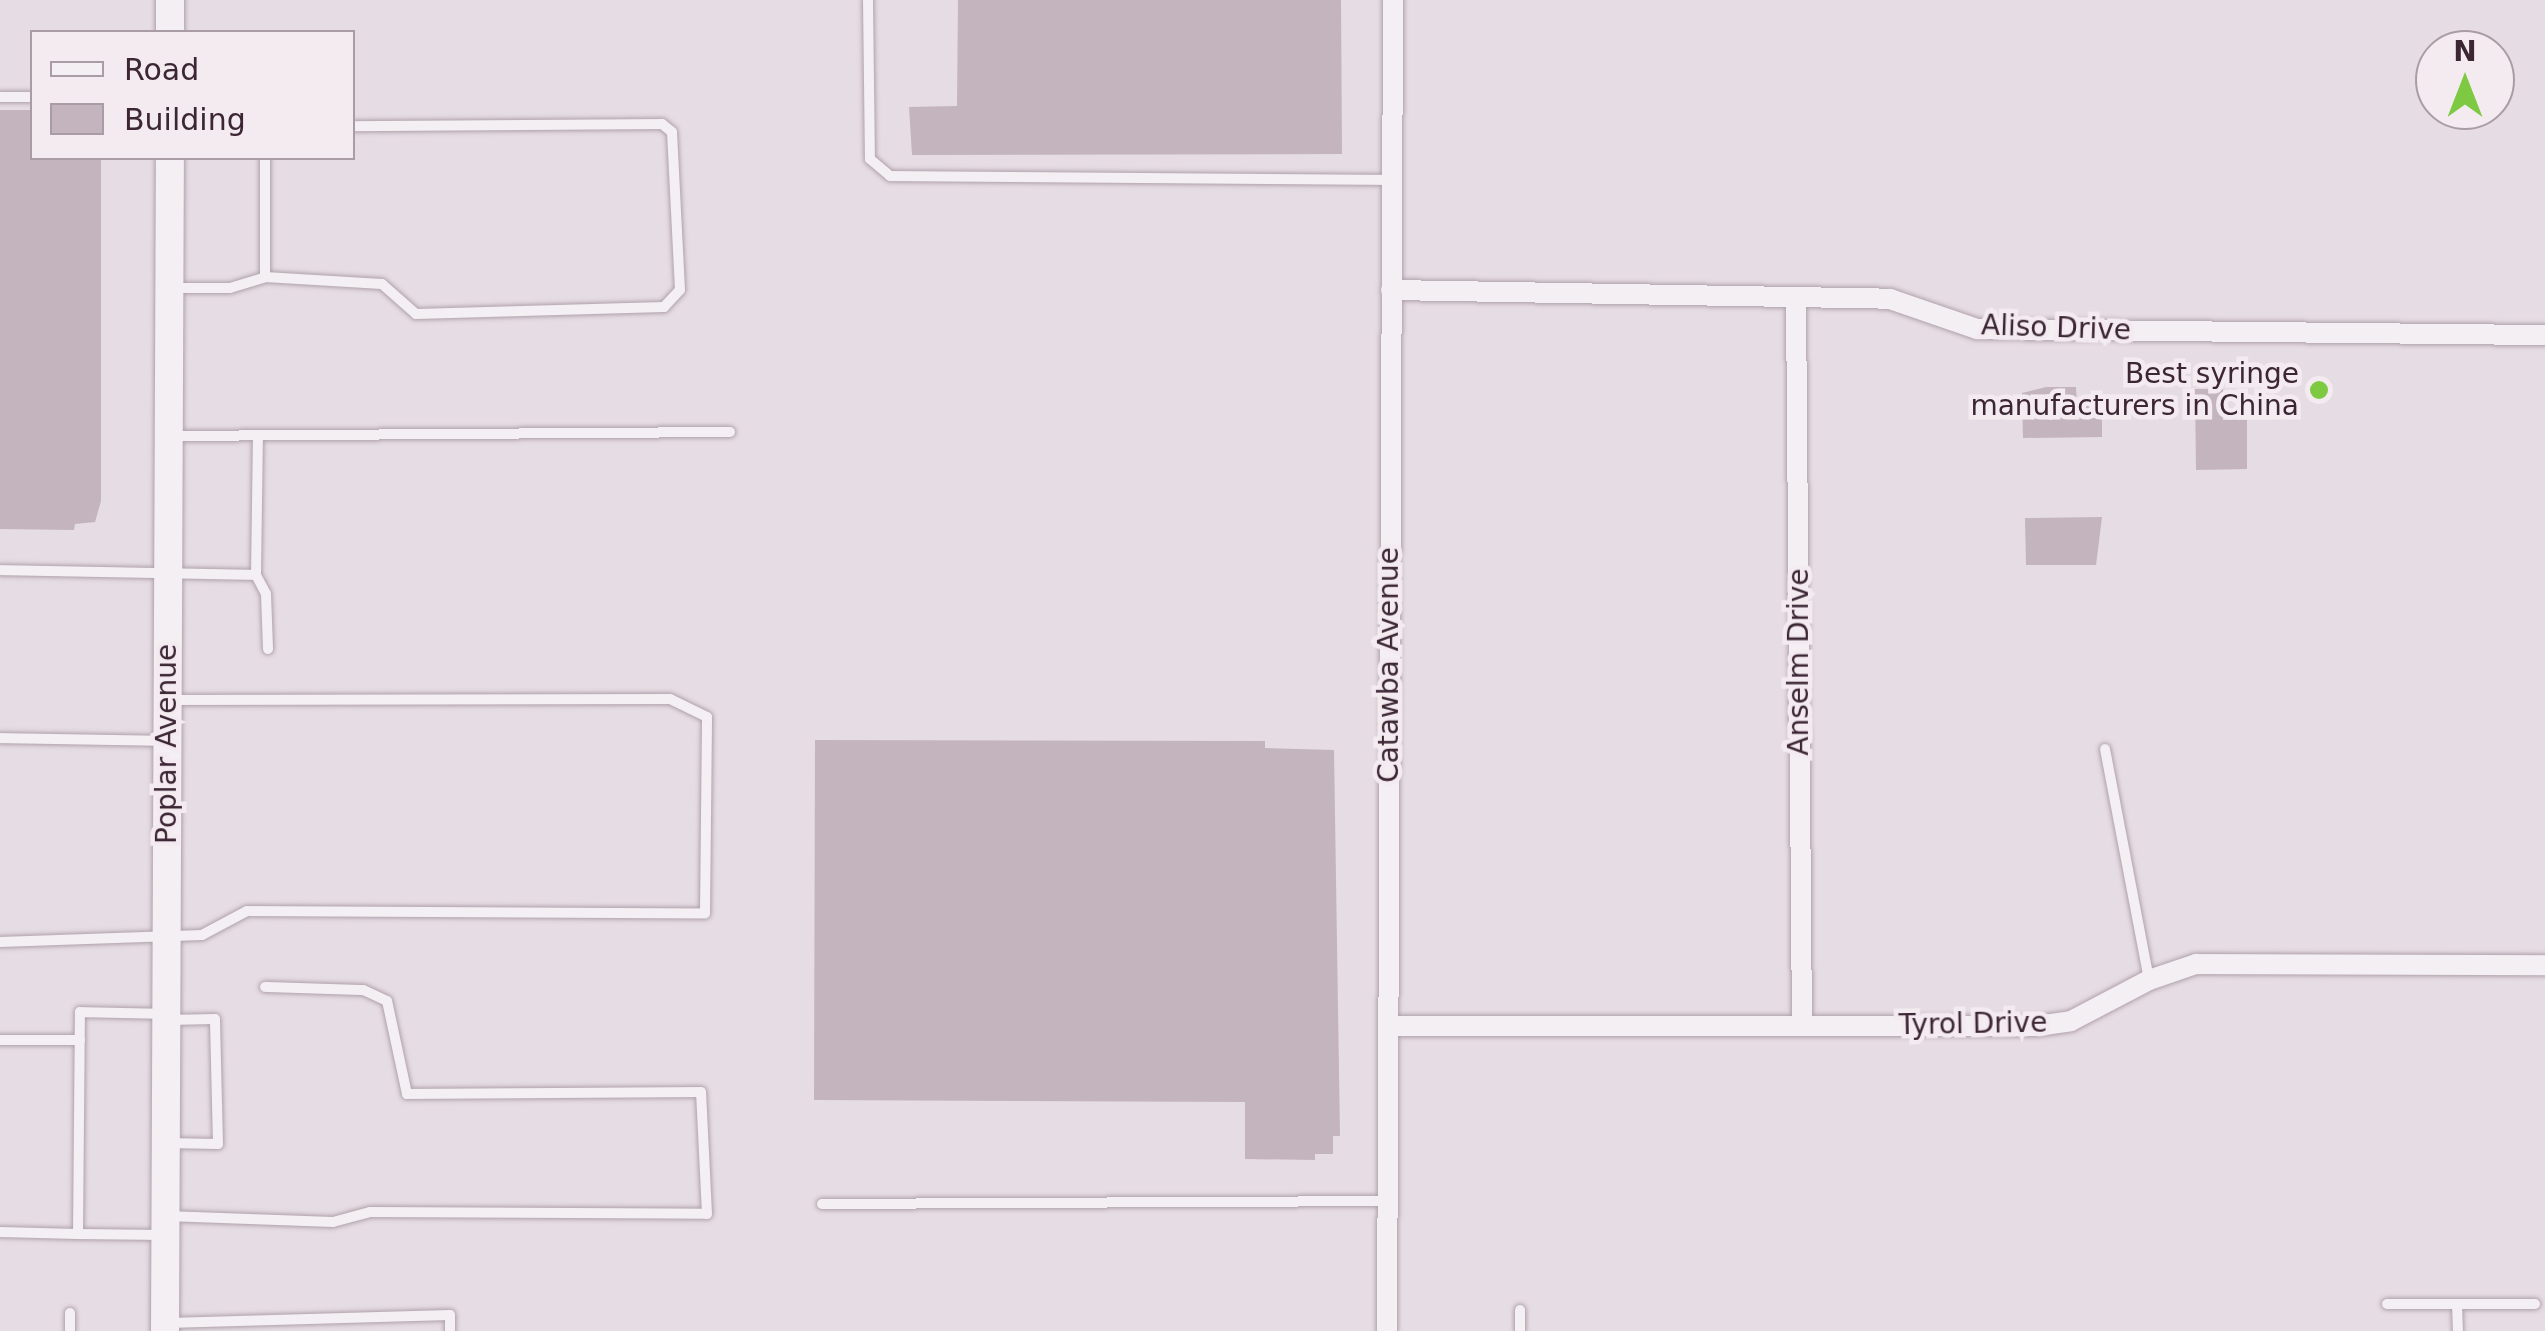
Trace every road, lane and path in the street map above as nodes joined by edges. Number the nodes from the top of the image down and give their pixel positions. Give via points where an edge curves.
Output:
1 (170, 0) edge
2 (868, 0) edge
3 (1393, 0) edge
4 (170, 30) edge
5 (0, 97) edge
6 (30, 97) edge
7 (355, 126) edge
8 (170, 160) edge
9 (264, 160) edge
10 (1392, 180) junction
11 (265, 277) junction
12 (169, 288) junction
13 (1391, 290) junction
14 (1796, 298) junction
15 (2545, 334) edge
16 (730, 432) dead end
17 (258, 435) junction
18 (169, 436) junction
19 (0, 570) edge
20 (168, 574) junction
21 (256, 576) junction
22 (268, 649) dead end
23 (168, 700) junction
24 (0, 738) edge
25 (168, 741) junction
26 (2105, 749) dead end
27 (167, 938) junction
28 (0, 942) edge
29 (2545, 965) edge
30 (2149, 980) junction
31 (265, 987) dead end
32 (166, 1017) junction
33 (1389, 1026) junction
34 (1802, 1026) junction
35 (0, 1040) edge
36 (80, 1040) junction
37 (166, 1143) junction
38 (1388, 1201) junction
39 (822, 1204) dead end
40 (165, 1226) junction
41 (0, 1232) edge
42 (78, 1234) junction
43 (2387, 1304) dead end
44 (2457, 1304) junction
45 (2535, 1304) dead end
46 (1520, 1310) dead end
47 (70, 1313) dead end
48 (165, 1327) edge
49 (70, 1331) edge
50 (450, 1331) edge
51 (1388, 1331) edge
52 (1520, 1331) edge
53 (2458, 1331) edge

1 - 4 street
2 - 10 lane via 870,159 890,176
3 - 10 street, Catawba Avenue
5 - 6 lane
7 - 11 lane via 662,124 672,132 680,290 664,307 416,314 382,284
8 - 12 street, Poplar Avenue
9 - 11 lane
10 - 13 street, Catawba Avenue
11 - 12 lane via 230,288
12 - 18 street, Poplar Avenue
13 - 14 street, Aliso Drive
13 - 33 street, Catawba Avenue
14 - 15 street, Aliso Drive via 1890,299 1976,329
14 - 34 street, Anselm Drive
16 - 17 lane
17 - 18 lane
17 - 21 lane
18 - 20 street, Poplar Avenue
19 - 20 lane
20 - 21 lane
20 - 23 street, Poplar Avenue
21 - 22 lane via 266,594
23 - 25 street, Poplar Avenue
23 - 27 lane via 670,699 707,717 704,913 246,911 202,936
24 - 25 lane
25 - 27 street, Poplar Avenue
26 - 30 lane
27 - 28 lane
27 - 32 street, Poplar Avenue
29 - 30 street, Tyrol Drive via 2196,964
30 - 34 street, Tyrol Drive via 2071,1020 2037,1026
31 - 40 lane via 363,990 387,1000 407,1094 701,1092 707,1214 370,1212 333,1222
32 - 36 lane via 80,1012
32 - 37 street, Poplar Avenue
32 - 37 lane via 215,1019 218,1144
33 - 34 street, Tyrol Drive
33 - 38 street, Catawba Avenue
35 - 36 lane
36 - 42 lane
37 - 40 street, Poplar Avenue
38 - 39 lane
38 - 51 street, Catawba Avenue
40 - 42 lane
40 - 48 street, Poplar Avenue
41 - 42 lane
43 - 44 lane
44 - 45 lane
44 - 53 lane
46 - 52 lane
47 - 49 lane
48 - 50 lane via 450,1315

